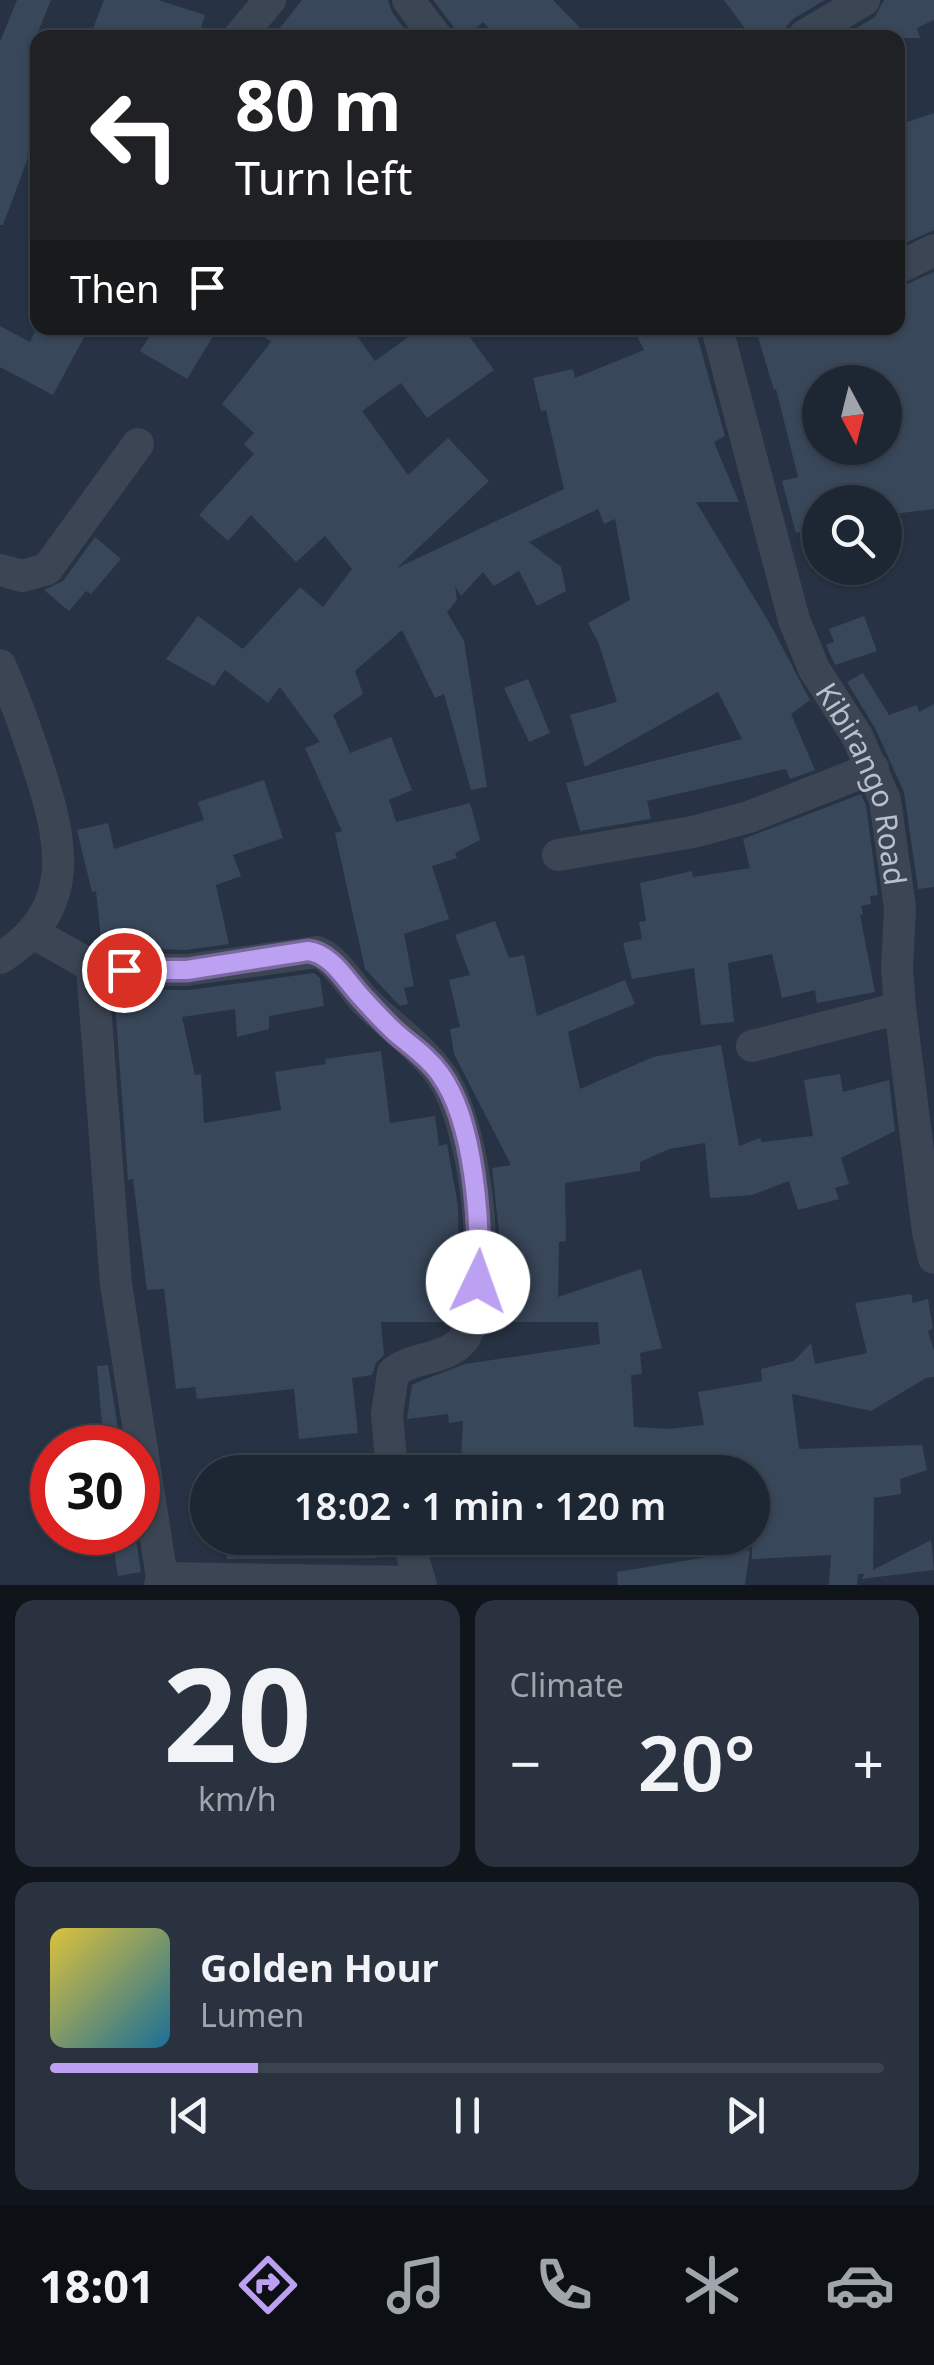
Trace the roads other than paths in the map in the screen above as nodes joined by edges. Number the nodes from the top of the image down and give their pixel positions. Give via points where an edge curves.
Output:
1 (270, 0) edge
2 (408, 0) edge
3 (864, 0) edge
4 (245, 30) edge
5 (431, 30) edge
6 (814, 30) edge
7 (934, 250) edge
8 (905, 264) edge
9 (719, 335) edge
10 (138, 444) dead end
11 (0, 570) edge
12 (0, 665) edge
13 (873, 768) junction
14 (558, 855) dead end
15 (33, 934) junction
16 (0, 958) edge
17 (92, 966) junction
18 (900, 1008) junction
19 (752, 1046) dead end
20 (934, 1258) edge
21 (391, 1455) edge
22 (412, 1555) edge
23 (161, 1581) edge
24 (421, 1583) edge

1 - 4 street
2 - 5 street
3 - 6 street
7 - 8 street
9 - 13 street, Kibirango Road via 794,620 814,669
10 - 11 street via 48,569 22,576
12 - 15 street via 57,831 54,898
13 - 14 street via 693,832
13 - 18 street, Kibirango Road via 894,850
15 - 16 street
15 - 17 street
17 - 21 street via 187,970 317,952 443,1078 473,1171 481,1232 477,1292 462,1341 393,1373
17 - 23 street via 116,1284
18 - 19 street
18 - 20 street, Kibirango Road
22 - 24 street
23 - 24 street

